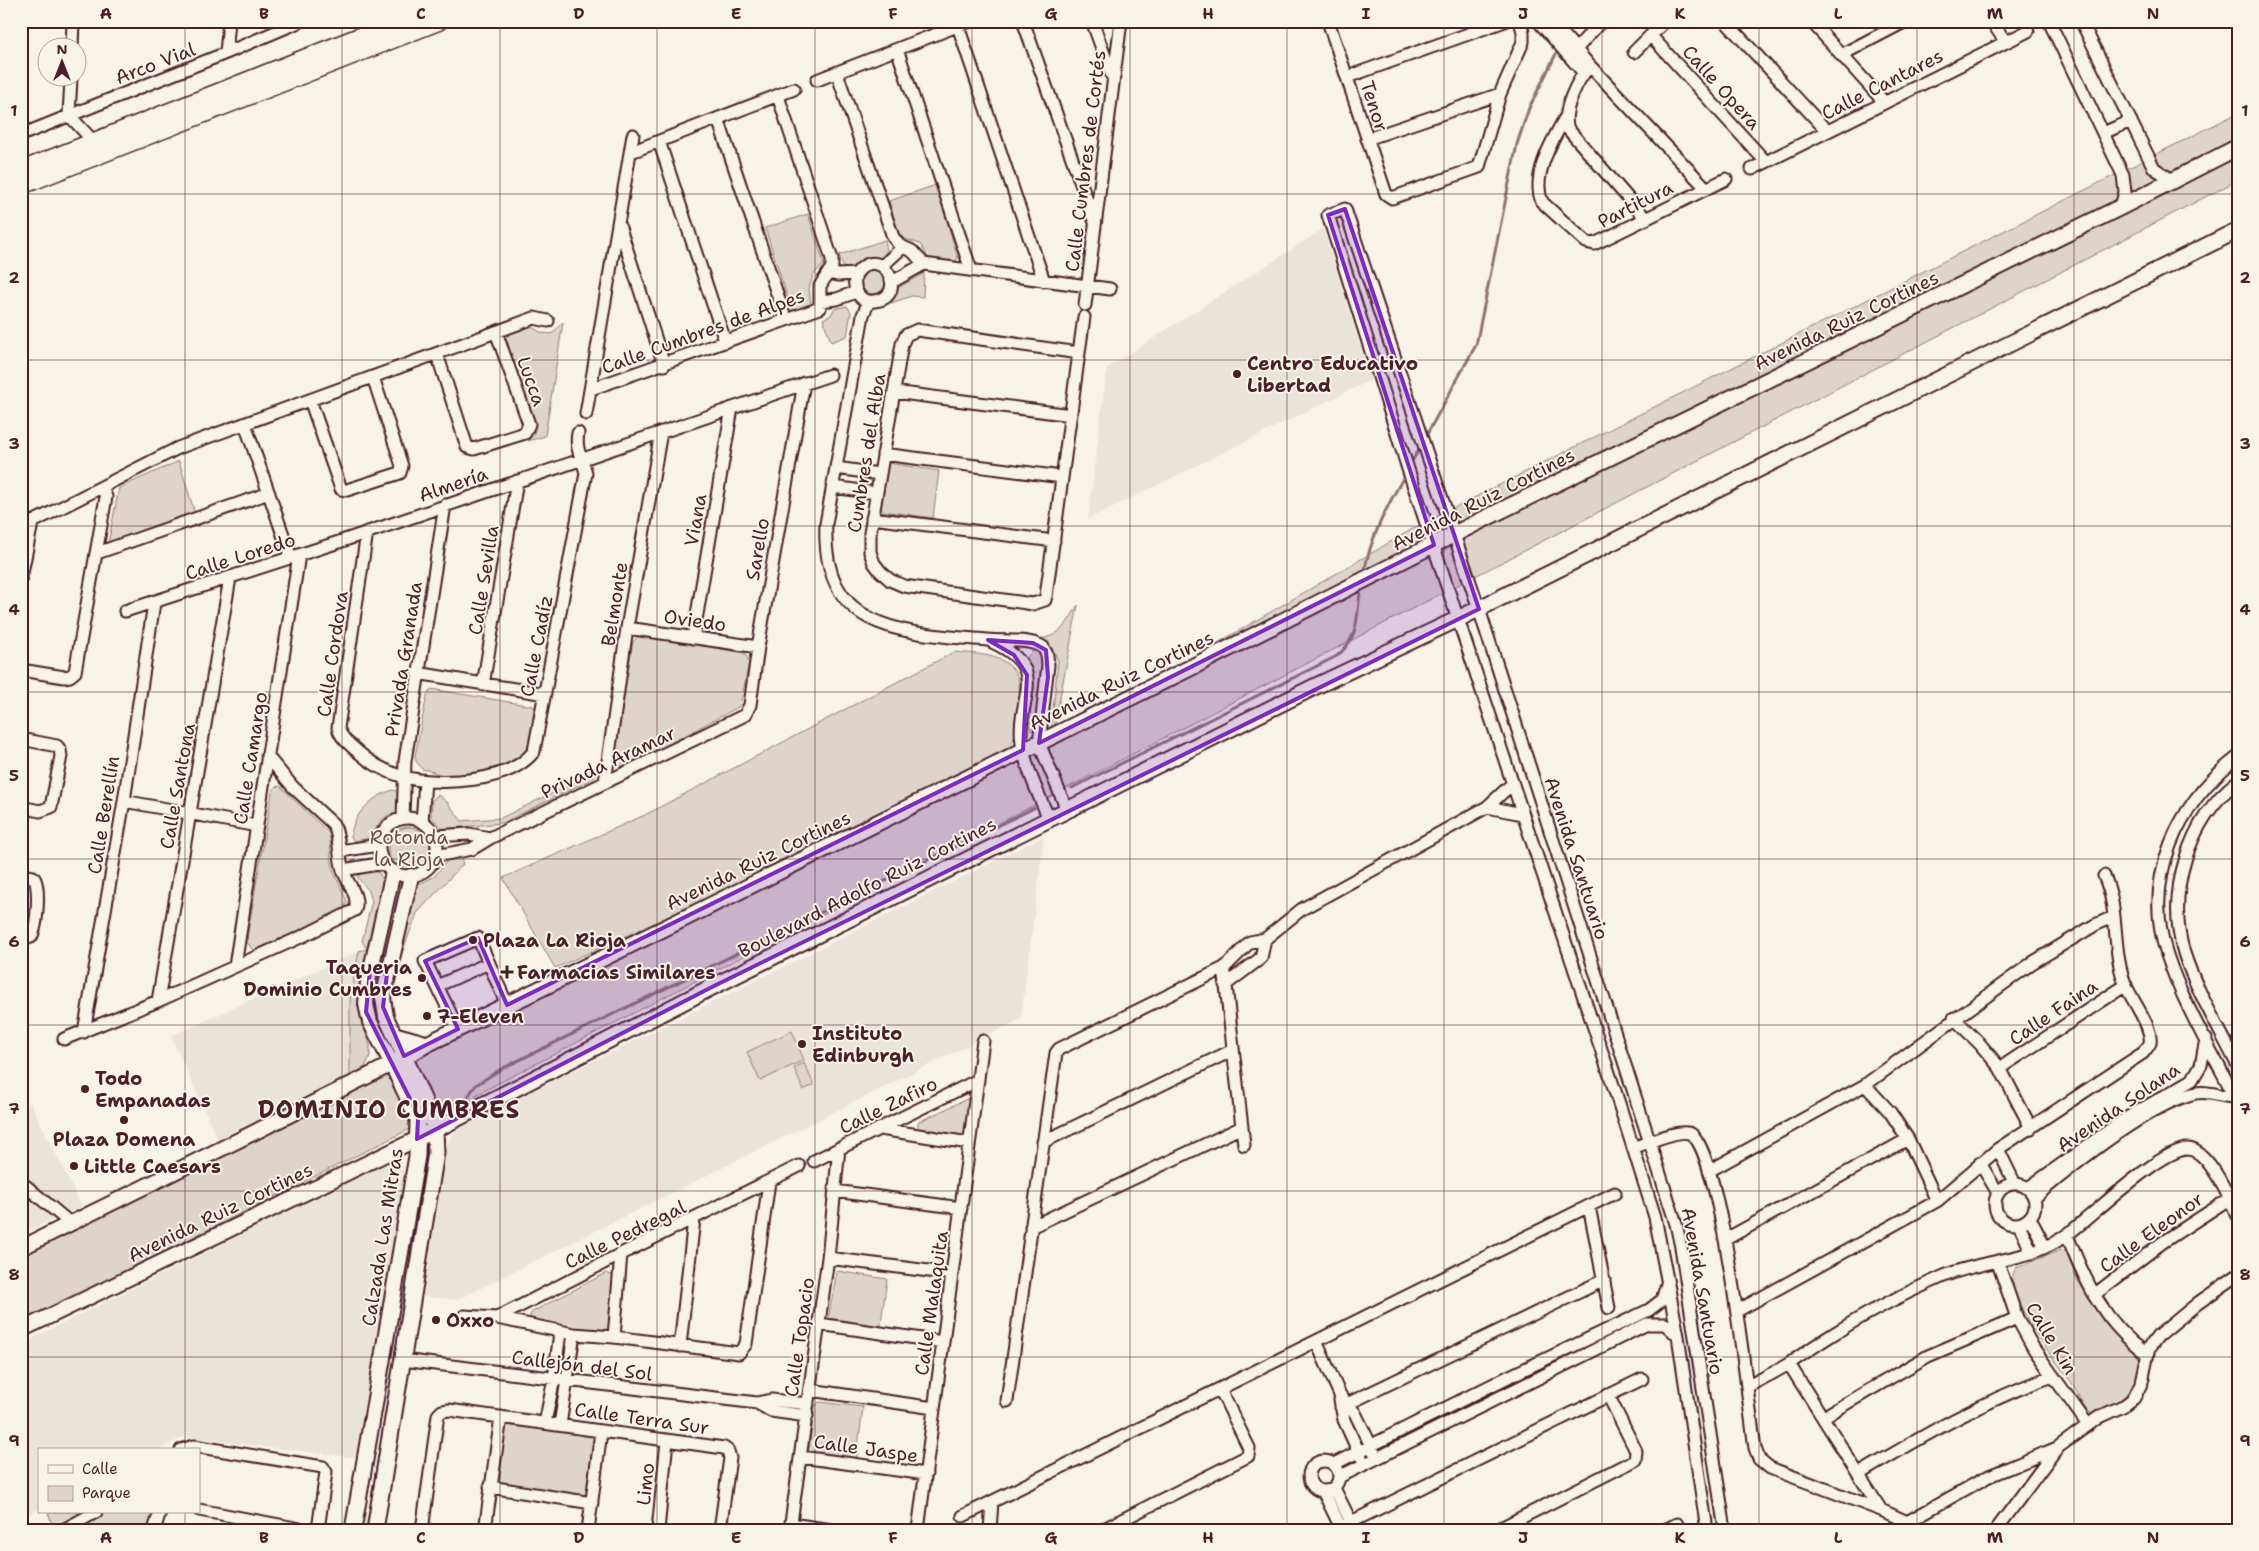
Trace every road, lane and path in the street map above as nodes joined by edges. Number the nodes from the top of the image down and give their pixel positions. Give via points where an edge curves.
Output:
1 (73, 21) edge
2 (229, 21) edge
3 (302, 21) edge
4 (400, 21) edge
5 (438, 21) edge
6 (970, 21) edge
7 (1023, 21) edge
8 (1092, 21) edge
9 (1120, 21) edge
10 (1328, 21) edge
11 (1505, 21) edge
12 (1520, 21) edge
13 (1538, 21) edge
14 (1601, 21) edge
15 (1665, 21) edge
16 (1725, 21) edge
17 (1811, 21) edge
18 (1906, 21) edge
19 (1991, 21) edge
20 (2048, 21) edge
21 (2081, 21) edge
22 (958, 26) junction
23 (1552, 27) edge
24 (2028, 31) dead end
25 (1652, 36) junction
26 (72, 38) edge
27 (2006, 42) junction
28 (897, 49) junction
29 (1569, 50) junction
30 (1634, 52) dead end
31 (226, 53) junction
32 (1841, 55) junction
33 (1587, 69) junction
34 (837, 72) junction
35 (1347, 77) junction
36 (1113, 78) junction
37 (817, 80) dead end
38 (70, 88) edge
39 (794, 90) dead end
40 (1500, 94) junction
41 (778, 96) junction
42 (1884, 102) junction
43 (69, 115) junction
44 (718, 118) junction
45 (1565, 118) junction
46 (2131, 120) junction
47 (1827, 131) junction
48 (2103, 133) junction
49 (21, 135) edge
50 (634, 135) dead end
51 (1367, 139) junction
52 (659, 141) junction
53 (94, 142) junction
54 (2238, 147) edge
55 (631, 152) junction
56 (1766, 162) junction
57 (1752, 169) dead end
58 (21, 171) edge
59 (1726, 179) dead end
60 (2172, 180) junction
61 (21, 185) edge
62 (1706, 188) junction
63 (2121, 207) junction
64 (1646, 219) junction
65 (1095, 223) junction
66 (619, 224) junction
67 (2238, 230) edge
68 (902, 248) junction
69 (924, 264) junction
70 (882, 266) junction
71 (971, 270) junction
72 (828, 273) junction
73 (856, 274) junction
74 (1044, 281) junction
75 (892, 282) junction
76 (1087, 287) junction
77 (1110, 289) dead end
78 (856, 292) junction
79 (821, 301) junction
80 (869, 301) junction
81 (1085, 305) dead end
82 (1084, 317) dead end
83 (786, 320) junction
84 (548, 321) dead end
85 (496, 332) junction
86 (725, 341) junction
87 (1079, 353) junction
88 (437, 354) junction
89 (664, 364) junction
90 (830, 375) dead end
91 (373, 377) junction
92 (804, 384) junction
93 (591, 389) junction
94 (894, 392) junction
95 (310, 400) junction
96 (732, 408) junction
97 (586, 414) dead end
98 (1070, 414) junction
99 (245, 424) junction
100 (661, 432) junction
101 (578, 433) dead end
102 (882, 454) junction
103 (582, 458) junction
104 (836, 468) junction
105 (879, 474) junction
106 (1062, 478) junction
107 (517, 481) junction
108 (102, 487) junction
109 (833, 487) junction
110 (269, 493) junction
111 (876, 493) junction
112 (445, 505) junction
113 (872, 518) junction
114 (26, 525) edge
115 (367, 532) junction
116 (1453, 535) junction
117 (1054, 541) junction
118 (336, 543) joint
119 (1434, 545) junction
120 (97, 553) junction
121 (295, 556) junction
122 (21, 578) edge
123 (230, 578) junction
124 (154, 603) junction
125 (1479, 609) junction
126 (125, 611) dead end
127 (1458, 619) junction
128 (627, 628) junction
129 (693, 638) junction
130 (988, 640) junction
131 (758, 647) junction
132 (21, 670) edge
133 (418, 673) junction
134 (483, 684) junction
135 (545, 694) junction
136 (742, 718) joint
137 (21, 739) edge
138 (1040, 742) junction
139 (1023, 750) junction
140 (268, 756) junction
141 (2238, 757) edge
142 (403, 777) junction
143 (425, 781) junction
144 (2238, 781) edge
145 (605, 782) junction
146 (1512, 784) junction
147 (124, 801) junction
148 (21, 808) edge
149 (1487, 808) junction
150 (1067, 810) junction
151 (190, 814) junction
152 (1522, 814) junction
153 (403, 818) junction
154 (1049, 819) junction
155 (422, 822) junction
156 (257, 826) junction
157 (435, 836) junction
158 (490, 838) junction
159 (379, 845) junction
160 (340, 851) junction
161 (436, 856) junction
162 (388, 867) junction
163 (343, 870) junction
164 (21, 875) edge
165 (411, 876) junction
166 (2104, 876) dead end
167 (1565, 877) junction
168 (1545, 885) junction
169 (2113, 916) junction
170 (382, 921) junction
171 (400, 924) junction
172 (1265, 939) junction
173 (21, 940) edge
174 (489, 963) junction
175 (235, 966) junction
176 (1224, 968) junction
177 (370, 970) junction
178 (388, 974) junction
179 (1226, 985) junction
180 (2126, 985) junction
181 (437, 986) junction
182 (158, 1001) junction
183 (507, 1005) junction
184 (1954, 1018) junction
185 (458, 1029) junction
186 (392, 1030) junction
187 (84, 1032) junction
188 (374, 1032) junction
189 (2221, 1033) junction
190 (64, 1039) dead end
191 (2206, 1039) junction
192 (983, 1042) dead end
193 (427, 1044) junction
194 (382, 1045) junction
195 (1233, 1050) junction
196 (398, 1060) junction
197 (2238, 1066) edge
198 (2000, 1068) junction
199 (367, 1077) junction
200 (978, 1080) junction
201 (1866, 1085) junction
202 (2237, 1099) edge
203 (1242, 1127) junction
204 (435, 1128) junction
205 (2031, 1128) junction
206 (880, 1129) junction
207 (418, 1138) junction
208 (1908, 1138) junction
209 (1651, 1141) junction
210 (1043, 1142) junction
211 (969, 1143) junction
212 (1244, 1145) dead end
213 (839, 1148) junction
214 (1633, 1148) junction
215 (1998, 1149) junction
216 (814, 1161) dead end
217 (1980, 1163) junction
218 (799, 1166) dead end
219 (1709, 1171) junction
220 (21, 1182) edge
221 (769, 1182) junction
222 (2015, 1184) junction
223 (835, 1191) junction
224 (1615, 1193) dead end
225 (1998, 1193) junction
226 (2031, 1193) junction
227 (2229, 1199) junction
228 (1936, 1201) junction
229 (1588, 1206) junction
230 (961, 1208) junction
231 (2238, 1216) edge
232 (2030, 1218) junction
233 (694, 1220) junction
234 (70, 1223) junction
235 (2019, 1224) junction
236 (1031, 1227) junction
237 (2067, 1235) junction
238 (1726, 1239) junction
239 (2045, 1247) junction
240 (21, 1248) edge
241 (2032, 1253) junction
242 (621, 1254) junction
243 (828, 1258) junction
244 (1998, 1263) junction
245 (952, 1274) junction
246 (2238, 1275) edge
247 (1604, 1280) junction
248 (1668, 1282) junction
249 (2094, 1295) junction
250 (1609, 1308) dead end
251 (1737, 1311) junction
252 (464, 1316) dead end
253 (497, 1318) junction
254 (2017, 1318) junction
255 (819, 1324) junction
256 (21, 1330) edge
257 (560, 1332) junction
258 (574, 1334) junction
259 (1678, 1336) junction
260 (614, 1337) junction
261 (1316, 1341) junction
262 (943, 1342) junction
263 (680, 1346) junction
264 (2147, 1354) junction
265 (402, 1360) junction
266 (1789, 1364) junction
267 (2052, 1376) junction
268 (554, 1379) junction
269 (1642, 1379) dead end
270 (567, 1382) junction
271 (1746, 1387) junction
272 (1220, 1389) junction
273 (810, 1390) junction
274 (1608, 1395) junction
275 (1008, 1401) dead end
276 (1343, 1402) junction
277 (934, 1408) junction
278 (807, 1410) junction
279 (501, 1417) junction
280 (1823, 1417) junction
281 (545, 1423) junction
282 (560, 1425) junction
283 (2088, 1425) junction
284 (601, 1432) junction
285 (667, 1441) junction
286 (1371, 1446) junction
287 (186, 1448) edge
288 (2058, 1448) junction
289 (1359, 1452) junction
290 (801, 1457) junction
291 (1377, 1458) junction
292 (1334, 1464) junction
293 (1365, 1464) junction
294 (1716, 1470) junction
295 (1698, 1473) junction
296 (926, 1474) junction
297 (1859, 1474) junction
298 (1332, 1485) junction
299 (490, 1488) junction
300 (592, 1502) junction
301 (992, 1502) junction
302 (200, 1510) edge
303 (1881, 1510) junction
304 (92, 1514) edge
305 (159, 1514) edge
306 (963, 1516) dead end
307 (1907, 1522) junction
308 (1677, 1524) dead end
309 (1345, 1526) edge
310 (791, 1527) edge
311 (63, 1530) edge
312 (154, 1530) edge
313 (306, 1530) edge
314 (318, 1530) edge
315 (353, 1530) edge
316 (375, 1530) edge
317 (422, 1530) edge
318 (485, 1530) edge
319 (588, 1530) edge
320 (658, 1530) edge
321 (720, 1530) edge
322 (832, 1530) edge
323 (918, 1530) edge
324 (990, 1530) edge
325 (1102, 1530) edge
326 (1497, 1530) edge
327 (1664, 1530) edge
328 (1707, 1530) edge
329 (1725, 1530) edge
330 (1925, 1530) edge
331 (1996, 1530) edge

1 - 26 street
2 - 31 street
3 - 31 street, Arco Vial
4 - 53 highway
5 - 61 highway
6 - 22 street
7 - 65 street
8 - 36 street
9 - 36 street, Calle Cumbres de Cortés
10 - 35 street, Tenor
11 - 35 street
12 - 40 street via 1523,42
13 - 23 street
14 - 29 street
15 - 25 street
16 - 47 street
17 - 32 street
18 - 32 street
19 - 27 street
20 - 48 street
21 - 46 street
22 - 28 street
22 - 74 street
23 - 29 street
24 - 27 street, Calle Cantares
25 - 30 street
25 - 56 street, Calle Opera
27 - 42 street, Calle Cantares
28 - 34 street
28 - 71 street
29 - 33 street
31 - 43 street, Arco Vial
32 - 42 street
33 - 45 street
33 - 62 street
34 - 37 street
34 - 68 street via 893,237
35 - 51 street, Tenor
36 - 65 street, Calle Cumbres de Cortés
38 - 43 street
39 - 41 street
40 - 51 street
40 - 51 street, Tenor via 1477,170 1392,198 1386,194
41 - 44 street
41 - 72 street via 831,255
42 - 47 street, Calle Cantares
43 - 49 street, Arco Vial
43 - 53 street
44 - 52 street
44 - 83 street
45 - 64 street via 1568,129
45 - 64 street, Partitura via 1546,150 1539,186 1542,202 1591,244
46 - 48 street
46 - 60 street via 2154,168
47 - 56 street, Calle Cantares
48 - 63 street via 2124,181
50 - 55 street
52 - 55 street
52 - 86 street
53 - 58 highway
54 - 60 main road, Avenida Ruiz Cortines
55 - 66 street
56 - 57 street, Calle Cantares
59 - 62 street, Partitura
60 - 63 main road, Avenida Ruiz Cortines
62 - 64 street, Partitura
63 - 116 main road, Avenida Ruiz Cortines
65 - 76 street, Calle Cumbres de Cortés
66 - 89 street
66 - 93 street
67 - 125 main road
68 - 69 street via 912,251
68 - 70 street
69 - 71 street
69 - 75 street
70 - 73 street via 870,264
70 - 75 street
71 - 74 street
72 - 73 street
72 - 79 street via 820,286
73 - 78 street
74 - 76 street
75 - 80 street via 885,297
76 - 77 street
76 - 81 street, Calle Cumbres de Cortés
78 - 79 street
78 - 80 street
79 - 83 street, Calle Cumbres de Alpes via 818,309
80 - 104 street via 863,315
82 - 87 street, Cumbres del Alba
83 - 86 street, Calle Cumbres de Alpes
84 - 85 street via 534,318
85 - 88 street
85 - 88 street, Lucca via 529,424 525,433 474,449 467,446
86 - 89 street, Calle Cumbres de Alpes
87 - 94 street, Cumbres del Alba via 913,330 902,344
87 - 98 street, Cumbres del Alba
88 - 91 street
89 - 93 street, Calle Cumbres de Alpes
90 - 92 street
91 - 95 street
91 - 95 street via 402,466 400,473 347,490 341,489
92 - 96 street
92 - 131 street, Sarello
93 - 97 street
94 - 98 street
94 - 102 street, Cumbres del Alba
95 - 99 street
96 - 100 street
96 - 129 street, Viana
98 - 106 street, Cumbres del Alba
99 - 108 street via 178,448
99 - 110 street
100 - 103 street
100 - 128 street, Belmonte
101 - 103 street, Calle Cadíz via 576,447
102 - 105 street, Cumbres del Alba
102 - 106 street
103 - 107 street, Almería
103 - 135 street, Calle Cadíz via 586,473
104 - 105 street
104 - 109 street
105 - 111 street, Cumbres del Alba
106 - 117 street, Cumbres del Alba
107 - 112 street, Almería
107 - 134 street, Calle Sevilla
108 - 114 street
108 - 120 street via 106,496
109 - 111 street
109 - 130 street via 826,524 826,555 834,582 849,604 874,622 892,627
110 - 120 street
110 - 121 street
111 - 113 street, Cumbres del Alba
112 - 115 street, Almería
112 - 133 street, Privada Granada
113 - 117 street
113 - 117 street, Cumbres del Alba via 870,543 874,563 890,580 916,589 1038,604 1046,596
114 - 122 street
115 - 118 street, Almería
115 - 142 street, Calle Cordova via 338,728 348,744 369,762
116 - 119 main road, Avenida Ruiz Cortines
116 - 119 street, Avenida Santuario via 1345,209 1328,215
116 - 125 street, Avenida Santuario
118 - 121 street, Calle Loredo
119 - 127 street, Avenida Santuario
119 - 138 main road, Avenida Ruiz Cortines
120 - 132 street via 75,672 64,677
121 - 123 street, Calle Loredo
121 - 140 street, Calle Camargo
123 - 124 street, Calle Loredo
123 - 151 street, Calle Santona
124 - 126 street, Calle Loredo
124 - 147 street, Calle Berellín
125 - 127 main road
125 - 167 street, Avenida Santuario
127 - 146 street, Avenida Santuario
127 - 150 main road
128 - 129 street, Oviedo
128 - 145 street, Belmonte
129 - 131 street, Oviedo
130 - 138 street via 1033,643 1046,650 1048,677
130 - 139 street via 1014,656 1027,675 1028,694 1021,731
131 - 136 street, Sarello via 750,705
133 - 134 street
133 - 142 street, Privada Granada
134 - 135 street
135 - 143 street, Calle Cadíz via 534,751 527,759 488,777
136 - 145 street, Privada Aramar
137 - 148 street via 57,746 61,756 51,807 40,810
138 - 139 main road, Avenida Ruiz Cortines
138 - 150 street
139 - 154 street
139 - 183 main road, Avenida Ruiz Cortines
140 - 156 street, Calle Camargo
140 - 160 street via 293,787 333,824
141 - 191 street via 2209,782 2183,817 2170,845 2161,886 2160,917 2167,955
142 - 143 street, Calle Cadíz
142 - 153 street, Privada Granada
143 - 155 street
144 - 189 street via 2202,822 2186,855 2179,891 2179,934 2184,953
145 - 158 street, Privada Aramar
146 - 149 street
146 - 152 street, Avenida Santuario
147 - 151 street
147 - 187 street, Calle Berellín
149 - 152 street
149 - 172 street via 1302,909
150 - 154 main road
151 - 156 street
151 - 182 street, Calle Santona
152 - 168 street, Avenida Santuario
153 - 155 street
153 - 159 street via 386,828
154 - 204 main road, Boulevard Adolfo Ruiz Cortines
155 - 157 street
156 - 175 street, Calle Camargo
157 - 158 street via 469,834
157 - 161 street
158 - 161 street, Privada Aramar via 472,849
159 - 160 street
159 - 162 street
160 - 163 street
161 - 165 street via 424,871
162 - 163 street
162 - 165 street
162 - 170 street, Calzada Las Mitras
163 - 175 street via 357,904 351,914
164 - 173 street via 33,877 38,885 34,930 31,937
165 - 171 street, Calzada Las Mitras
166 - 169 street via 2113,901
167 - 168 street
167 - 209 street, Avenida Santuario
168 - 214 street, Avenida Santuario
169 - 180 street
169 - 184 street via 2032,963
170 - 171 street
170 - 177 street, Calzada Las Mitras
171 - 178 street, Calzada Las Mitras
172 - 176 street via 1250,942
172 - 179 street via 1261,958
174 - 181 street
174 - 181 street via 478,938 425,961
174 - 183 street
175 - 182 street
176 - 179 street
176 - 210 street via 1059,1049 1054,1057
177 - 178 street
177 - 188 street, Calzada Las Mitras via 366,1012
178 - 186 street, Calzada Las Mitras via 383,998
179 - 195 street
180 - 198 street, Calle Faina
180 - 205 street via 2149,1031 2150,1044 2144,1053
181 - 185 street
182 - 187 street
183 - 185 main road, Avenida Ruiz Cortines
184 - 198 street
184 - 201 street
185 - 193 main road, Avenida Ruiz Cortines
186 - 188 street
186 - 193 main road
186 - 196 street, Calzada Las Mitras
187 - 190 street
188 - 194 street, Calzada Las Mitras
189 - 191 street
189 - 197 street
191 - 202 street
191 - 226 street, Avenida Solana via 2201,1065 2192,1080 2125,1119
192 - 200 street, Calle Malaquita
193 - 196 main road, Avenida Ruiz Cortines
194 - 196 street, Calzada Las Mitras
194 - 199 street
195 - 203 street
195 - 210 street
196 - 199 street, Avenida Ruiz Cortines
196 - 204 main road, Calzada Las Mitras
196 - 207 main road, Calzada Las Mitras via 418,1119
198 - 205 street
199 - 234 street, Avenida Ruiz Cortines
200 - 206 street, Calle Zafiro
200 - 211 street, Calle Malaquita
201 - 208 street
201 - 219 street
202 - 226 street, Avenida Solana via 2210,1092 2194,1094 2151,1113
203 - 212 street
203 - 236 street
204 - 207 main road, Avenida Ruiz Cortines
204 - 265 main road, Calzada Las Mitras via 436,1153
205 - 215 street
206 - 211 street
206 - 213 street, Calle Zafiro
207 - 256 street, Avenida Ruiz Cortines
207 - 315 main road, Calzada Las Mitras via 415,1180
208 - 228 street
208 - 238 street
209 - 214 street
209 - 219 street via 1690,1134 1697,1140
209 - 294 street, Avenida Santuario via 1682,1247
210 - 236 street
211 - 230 street, Calle Malaquita
213 - 216 street, Calle Zafiro
213 - 223 street, Calle Topacio
214 - 248 street, Avenida Santuario via 1655,1218
215 - 217 street
215 - 222 street
217 - 225 street
217 - 228 street
218 - 221 street, Calle Pedregal
219 - 238 street
220 - 234 street
221 - 233 street, Calle Pedregal
221 - 263 street via 744,1348 735,1354
222 - 225 street
222 - 226 street
223 - 230 street
223 - 243 street, Calle Topacio
224 - 229 street
225 - 235 street via 1995,1206 2000,1218
226 - 232 street via 2035,1208
227 - 231 street
227 - 237 street via 2201,1154 2192,1150 2175,1152 2121,1189
227 - 249 street, Calle Eleonor via 2163,1242
228 - 251 street
229 - 247 street
229 - 261 street
230 - 245 street, Calle Malaquita
232 - 235 street
232 - 239 street
233 - 242 street, Calle Pedregal
233 - 263 street
234 - 240 street, Avenida Ruiz Cortines
235 - 241 street
236 - 275 street
237 - 239 street
237 - 249 street
238 - 251 street
239 - 241 street
241 - 244 street
242 - 253 street, Calle Pedregal
242 - 260 street
243 - 245 street
243 - 255 street, Calle Topacio
244 - 254 street, Calle Kin
244 - 266 street via 1962,1270 1909,1292 1840,1329
245 - 262 street, Calle Malaquita
246 - 264 street via 2158,1336
247 - 250 street
247 - 276 street
248 - 259 street, Avenida Santuario
248 - 286 street via 1662,1300 1650,1310
249 - 264 street via 2123,1335
251 - 271 street
252 - 253 street
253 - 257 street
254 - 267 street, Calle Kin
254 - 280 street via 1928,1356
255 - 262 street
255 - 273 street, Calle Topacio
257 - 258 street
257 - 268 street, Calle Terra Sur
258 - 260 street
258 - 270 street, Calle Terra Sur
259 - 291 street via 1665,1324 1647,1324
259 - 295 street, Avenida Santuario
260 - 263 street
261 - 272 street
261 - 276 street
262 - 277 street, Calle Malaquita
264 - 283 street via 2142,1382 2134,1398
265 - 268 street, Callejón del Sol
265 - 316 main road, Calzada Las Mitras
266 - 271 street
266 - 280 street
267 - 283 street, Calle Kin
267 - 297 street via 1960,1417
268 - 270 street, Callejón del Sol
268 - 281 street, Calle Terra Sur
269 - 274 street
270 - 278 street, Callejón del Sol via 757,1403 772,1400
270 - 282 street, Calle Terra Sur
271 - 303 street via 1759,1459 1777,1471
272 - 301 street
272 - 325 street via 1248,1448 1248,1456
273 - 277 street
273 - 278 street, Calle Topacio
274 - 309 street
274 - 326 street via 1636,1451 1635,1460
276 - 286 street
276 - 289 street via 1344,1420
277 - 296 street, Calle Malaquita
278 - 290 street, Calle Topacio
279 - 281 street, Calle Terra Sur
279 - 299 street
279 - 317 street, Calle Terra Sur via 449,1410 440,1412
280 - 297 street
281 - 282 street, Calle Terra Sur
282 - 284 street, Calle Terra Sur
283 - 288 street
284 - 285 street, Calle Terra Sur
284 - 300 street
285 - 320 street, Limo
285 - 321 street, Calle Terra Sur via 720,1446 728,1451 730,1458
286 - 289 street
286 - 291 street
287 - 314 street via 194,1446 321,1466 325,1469
288 - 307 street via 1989,1476
288 - 331 street
289 - 292 street
289 - 293 street
290 - 296 street, Calle Jaspe
290 - 310 street, Calle Topacio
291 - 293 street
292 - 298 street via 1338,1470
292 - 298 street via 1319,1462 1309,1473 1314,1488
293 - 298 street
294 - 295 street
294 - 329 street, Avenida Santuario
295 - 328 street, Avenida Santuario
296 - 323 street, Calle Malaquita
297 - 303 street
298 - 309 street
299 - 300 street
299 - 318 street
300 - 319 street
301 - 306 street
301 - 324 street
302 - 313 street
303 - 307 street
304 - 311 street
305 - 312 street
307 - 330 street
308 - 327 street
310 - 322 street

